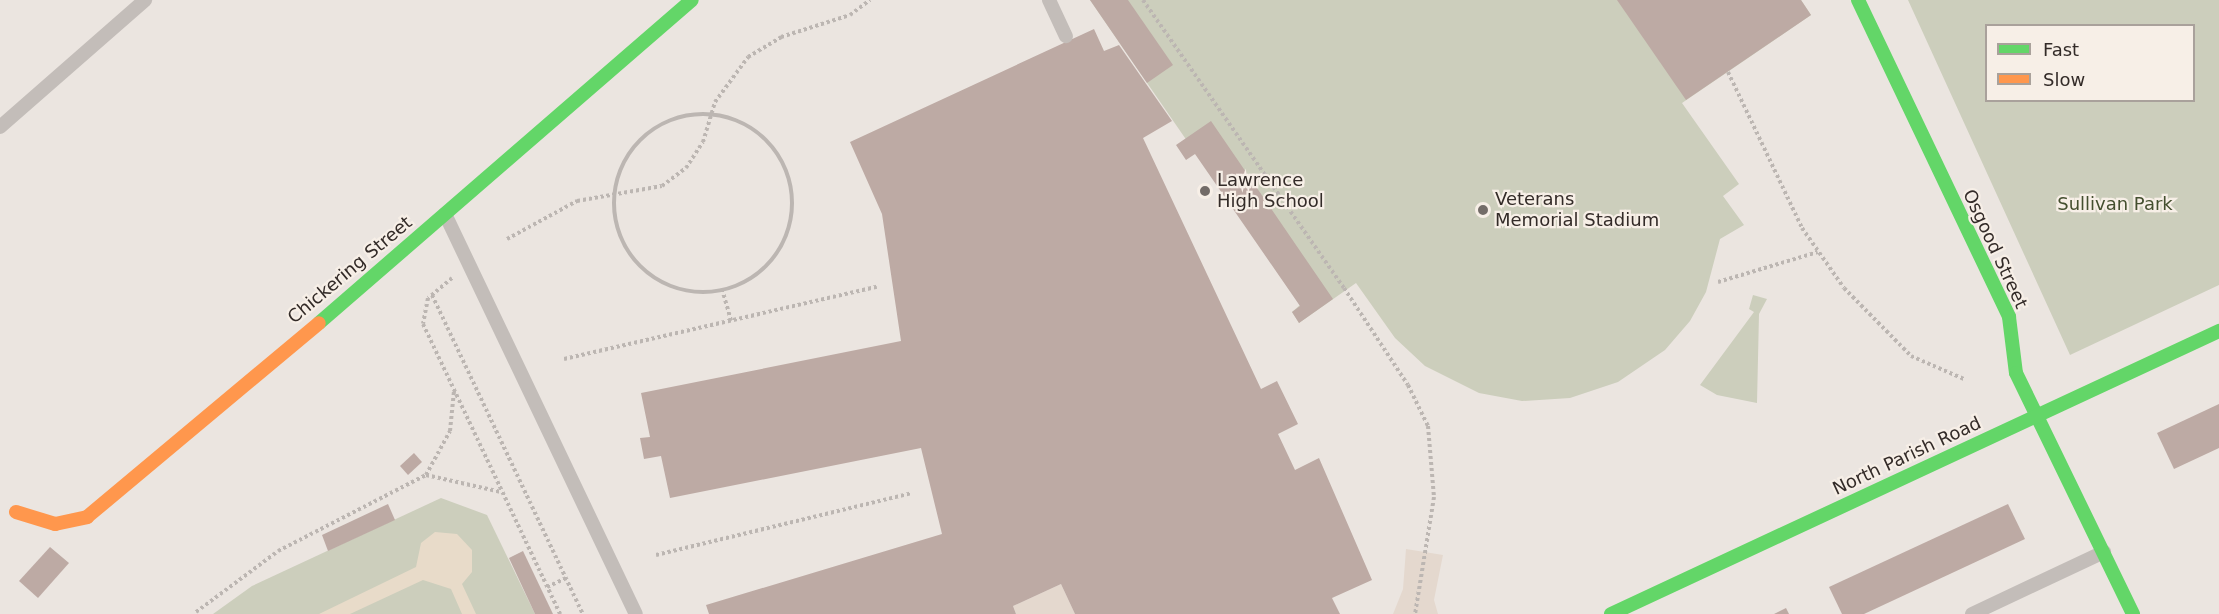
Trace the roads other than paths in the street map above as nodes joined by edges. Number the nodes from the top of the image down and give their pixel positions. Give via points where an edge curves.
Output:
1 (145, 0) edge
2 (692, 0) edge
3 (1049, 0) edge
4 (1858, 0) edge
5 (1066, 36) dead end
6 (0, 127) edge
7 (445, 214) junction
8 (2219, 331) edge
9 (2036, 415) junction
10 (0, 500) edge
11 (16, 512) joint
12 (2104, 552) junction
13 (636, 614) edge
14 (1611, 614) edge
15 (1972, 614) edge
16 (2133, 614) edge

1 - 6 lane
2 - 7 street, Chickering Street
3 - 5 lane
4 - 9 street, Osgood Street via 2009,316 2016,373
7 - 11 street, Chickering Street via 134,483 87,517 55,524
7 - 13 lane
8 - 9 street, North Parish Road
9 - 12 street, Osgood Street
9 - 14 street, North Parish Road
10 - 11 lane
12 - 15 lane
12 - 16 street, Osgood Street

